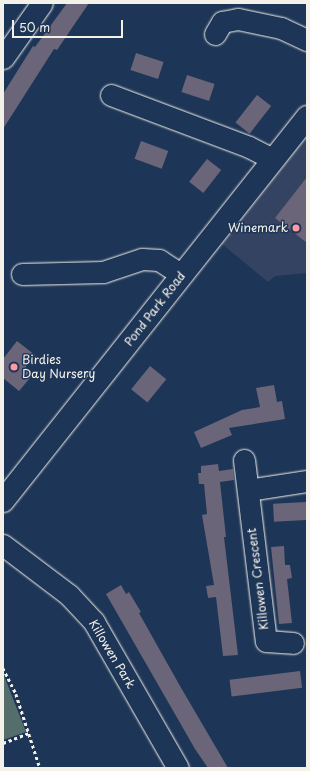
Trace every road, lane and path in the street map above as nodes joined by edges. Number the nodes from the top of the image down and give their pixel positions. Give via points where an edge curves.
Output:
1 (42, 3) edge
2 (214, 34) dead end
3 (307, 40) edge
4 (3, 58) edge
5 (111, 95) dead end
6 (305, 122) edge
7 (273, 159) junction
8 (22, 274) dead end
9 (182, 275) junction
10 (244, 460) dead end
11 (307, 481) edge
12 (248, 490) junction
13 (3, 501) edge
14 (3, 545) edge
15 (293, 643) dead end
16 (3, 668) edge
17 (29, 733) junction
18 (3, 743) edge
19 (40, 768) edge
20 (178, 768) edge

1 - 4 street
2 - 3 street via 222,22 238,19 281,28
5 - 7 street via 249,147
6 - 7 main road, Pond Park Road
7 - 9 main road, Pond Park Road via 230,225
8 - 9 street via 103,272 142,259 159,260
9 - 13 main road, Pond Park Road
10 - 12 street, Killowen Crescent
11 - 12 street
12 - 15 street, Killowen Crescent via 266,642
14 - 20 street, Killowen Park via 70,595 94,622
16 - 17 path via 16,694
17 - 18 path
17 - 19 path

